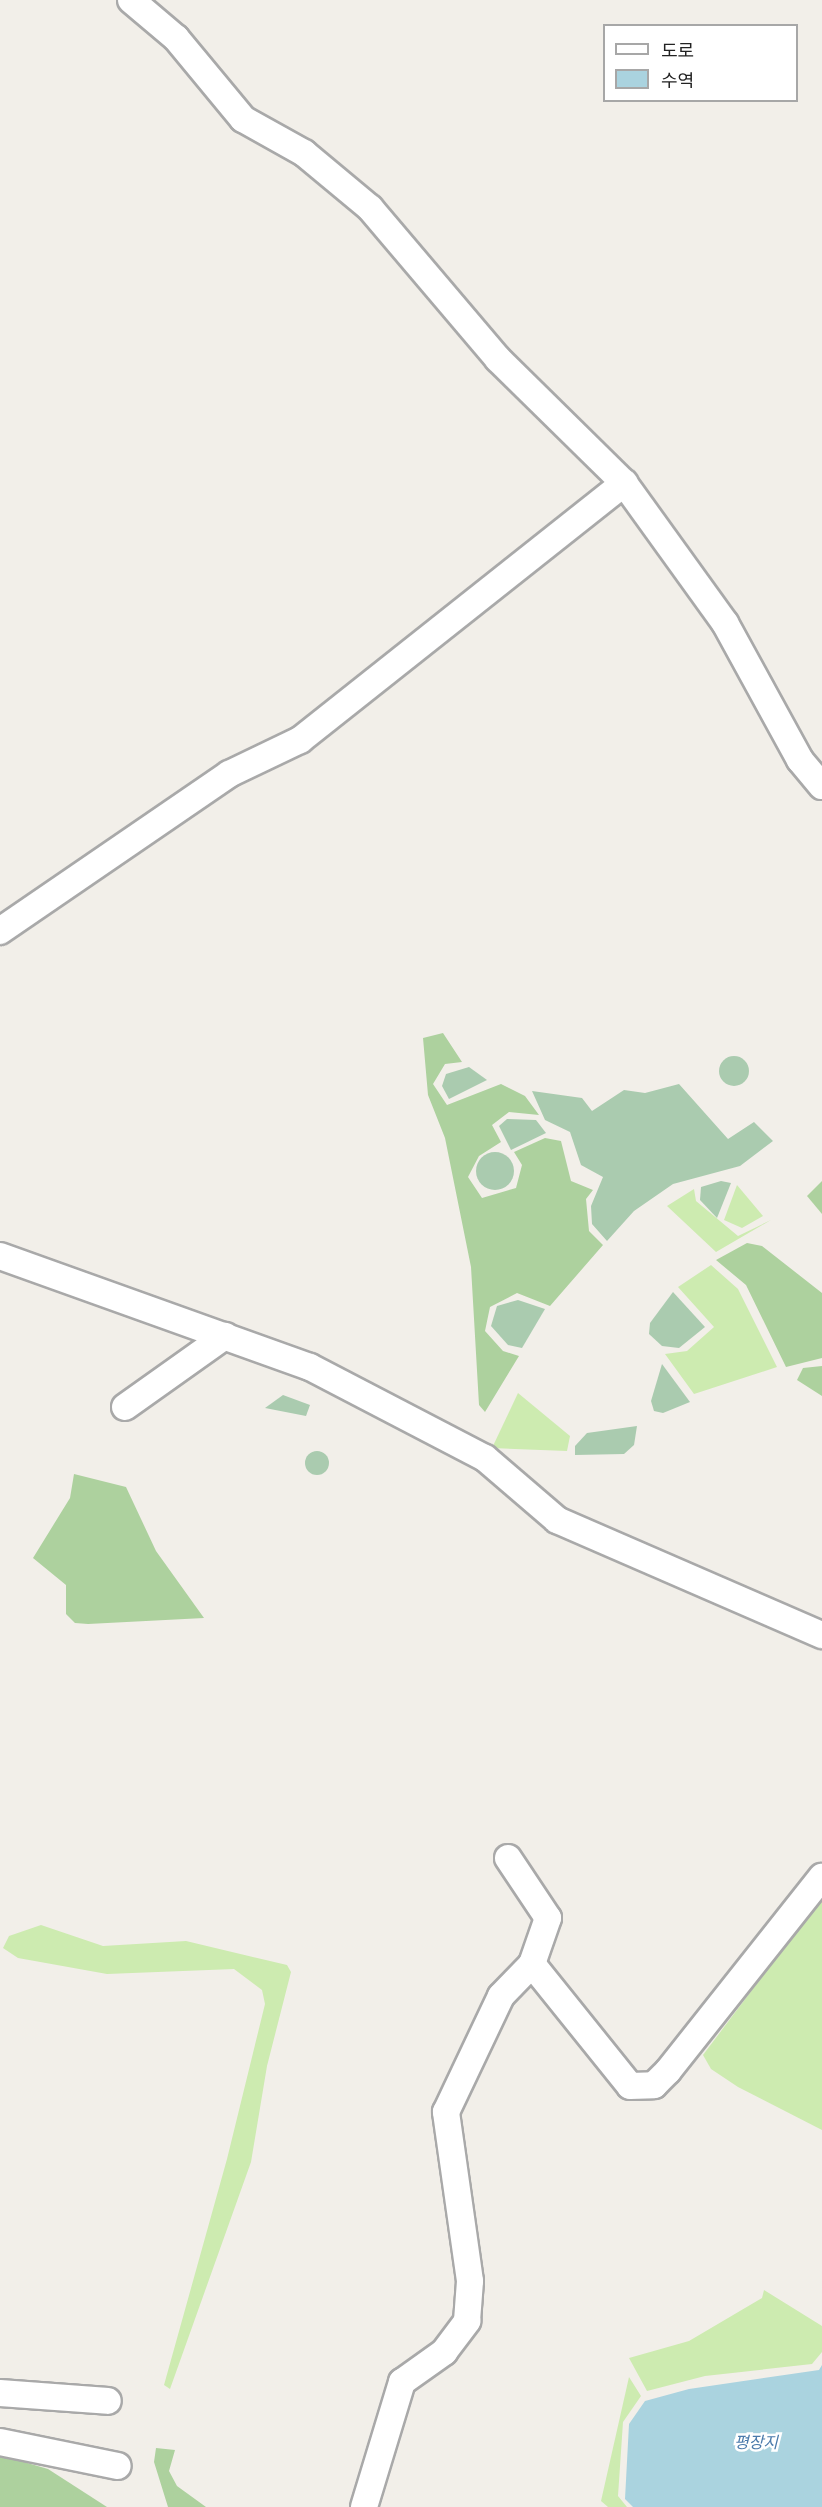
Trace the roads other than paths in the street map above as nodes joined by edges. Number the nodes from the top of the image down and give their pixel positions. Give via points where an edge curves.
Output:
1 (131, 0) edge
2 (624, 483) junction
3 (822, 786) edge
4 (0, 931) edge
5 (0, 1256) edge
6 (225, 1336) junction
7 (125, 1407) dead end
8 (822, 1635) edge
9 (508, 1858) dead end
10 (822, 1877) edge
11 (532, 1964) junction
12 (0, 2393) edge
13 (108, 2401) dead end
14 (0, 2442) edge
15 (118, 2466) dead end
16 (364, 2507) edge

1 - 2 street via 176,38 243,119 304,153 370,208 498,359
2 - 3 street via 725,623 800,760
2 - 4 street via 300,740 229,774
5 - 6 street
6 - 7 street
6 - 8 street via 310,1366 485,1458 557,1520
9 - 11 street via 548,1918
10 - 11 street via 728,2002 654,2085 630,2086
11 - 16 street via 501,1996 446,2112 470,2282 467,2321 444,2352 402,2382
12 - 13 street
14 - 15 street

